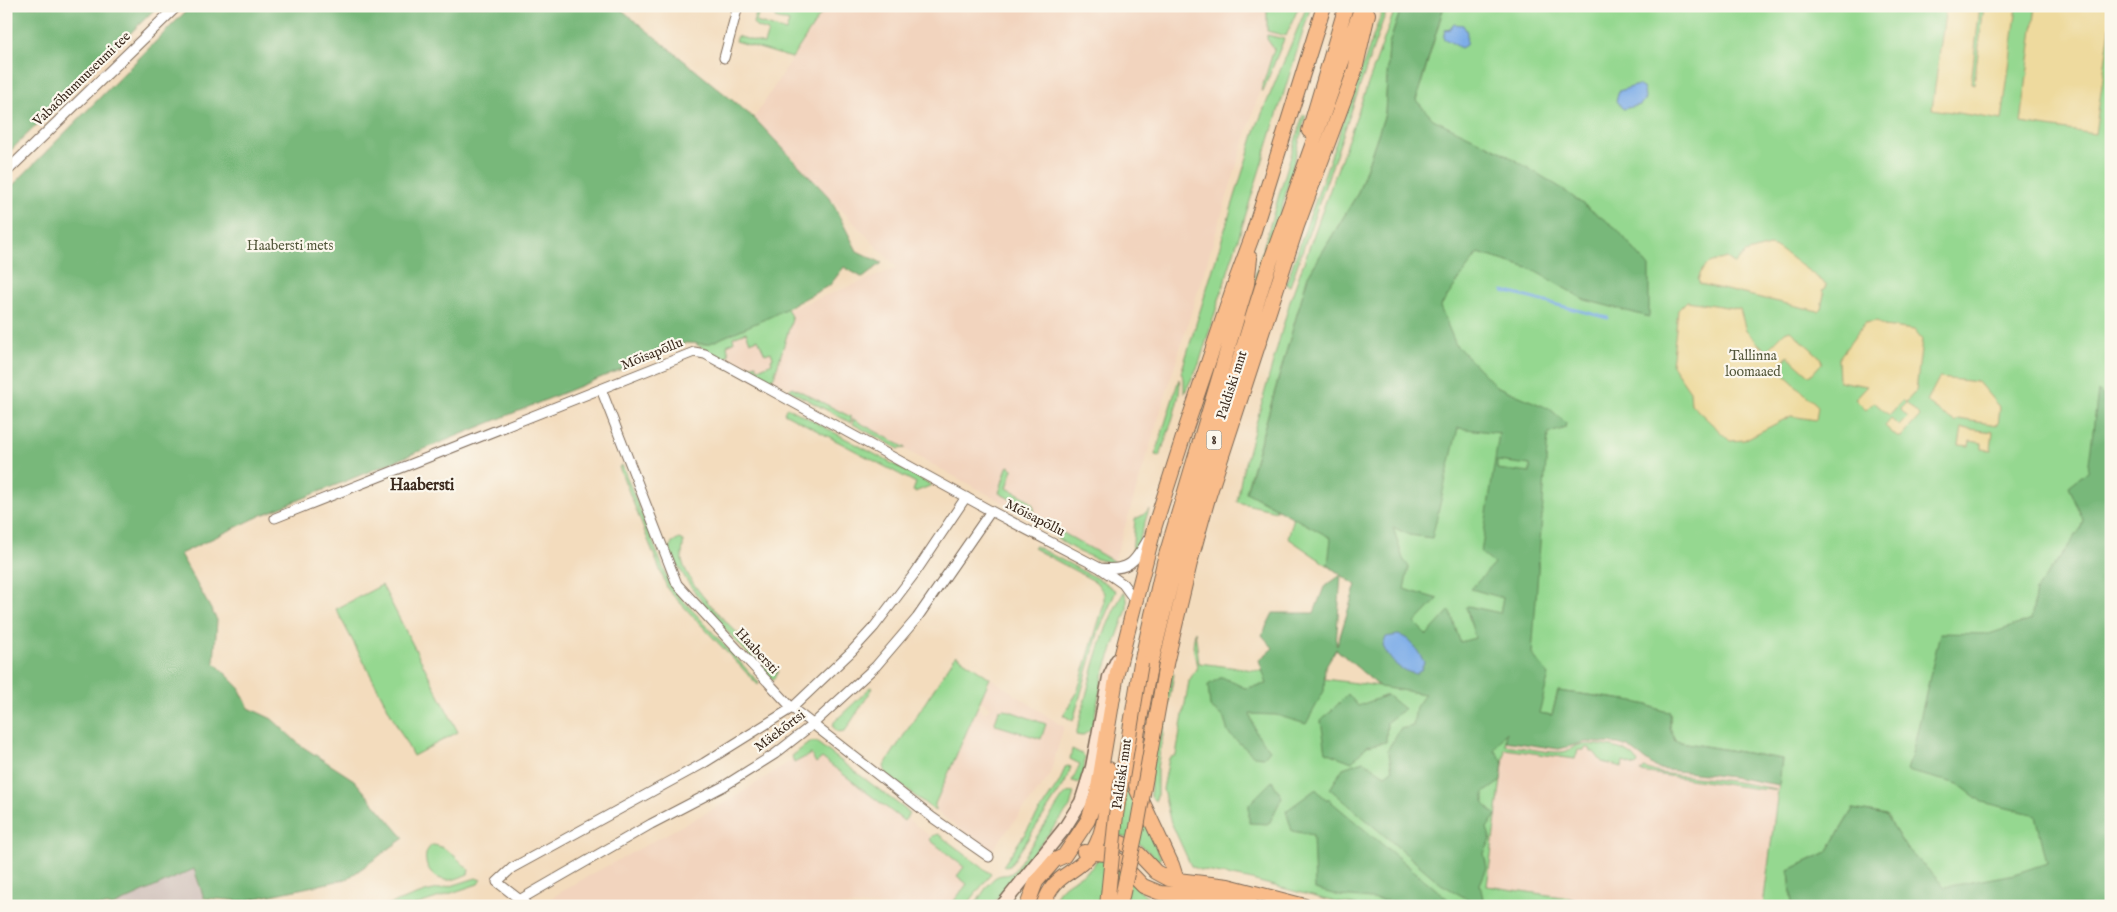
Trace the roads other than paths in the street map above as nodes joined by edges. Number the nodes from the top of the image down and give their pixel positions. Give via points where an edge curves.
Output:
1 (177, 6) edge
2 (738, 6) edge
3 (1324, 6) edge
4 (1346, 6) edge
5 (1362, 6) edge
6 (1370, 6) edge
7 (724, 58) dead end
8 (6, 172) edge
9 (1292, 200) junction
10 (1252, 238) junction
11 (601, 389) junction
12 (966, 496) junction
13 (991, 511) junction
14 (275, 518) dead end
15 (1155, 526) junction
16 (1100, 568) junction
17 (1136, 603) junction
18 (1125, 642) junction
19 (792, 708) junction
20 (812, 725) junction
21 (1099, 836) junction
22 (1078, 837) junction
23 (1092, 852) junction
24 (1043, 854) junction
25 (1064, 856) junction
26 (989, 857) dead end
27 (1147, 862) junction
28 (1181, 880) junction
29 (1266, 896) junction
30 (521, 899) junction
31 (1159, 899) edge
32 (1182, 901) edge
33 (528, 906) edge
34 (1002, 906) edge
35 (1027, 906) edge
36 (1043, 906) edge
37 (1107, 906) edge
38 (1120, 906) edge
39 (1305, 906) edge

1 - 8 street, Vabaõhumuuseumi tee
2 - 7 street
3 - 10 main road, Paldiski mnt / 8
4 - 9 main road via 1313,112
5 - 9 main road, Paldiski mnt / 8
6 - 38 main road, Paldiski mnt / 8, bridge via 1356,70 1297,226 1190,563 1166,664
9 - 28 main road, Paldiski mnt / 8 via 1175,566 1136,735 1137,790
10 - 15 main road, Paldiski mnt / 8
10 - 37 main road, Paldiski mnt / 8, bridge via 1247,284 1164,562 1141,664 1116,815
11 - 12 street, Mõisapõllu via 694,352 705,354
11 - 14 street, Mõisapõllu
11 - 19 street, Haabersti via 677,584
12 - 13 street, Mõisapõllu
12 - 19 street, Mäekõrtsi via 915,573 874,627
13 - 16 street, Mõisapõllu
13 - 20 street, Mäekõrtsi via 917,618 876,666
15 - 16 street, Mõisapõllu via 1126,567
15 - 17 main road, Paldiski mnt / 8
16 - 17 street, Mõisapõllu via 1123,584
17 - 18 main road, Paldiski mnt / 8
18 - 21 main road via 1109,753 1103,826
18 - 22 main road, Paldiski mnt / 8 via 1111,700 1097,794
18 - 24 main road via 1109,677 1087,786 1072,819
19 - 20 street, Haabersti
19 - 30 street, Mäekõrtsi via 704,763 512,868 497,882
20 - 26 street, Haabersti
20 - 30 street, Mäekõrtsi via 775,754 724,786
21 - 22 main road
21 - 23 main road
21 - 27 main road via 1126,844
22 - 24 main road
22 - 25 main road, Paldiski mnt
23 - 25 main road
23 - 31 main road via 1118,860
23 - 36 main road via 1061,877
24 - 34 main road
25 - 35 main road, Paldiski mnt via 1055,860 1036,882
27 - 28 main road via 1163,877
27 - 31 main road via 1153,872
28 - 29 main road via 1228,886
28 - 32 main road, Paldiski mnt
29 - 32 main road
29 - 39 main road
30 - 33 street
31 - 32 main road

